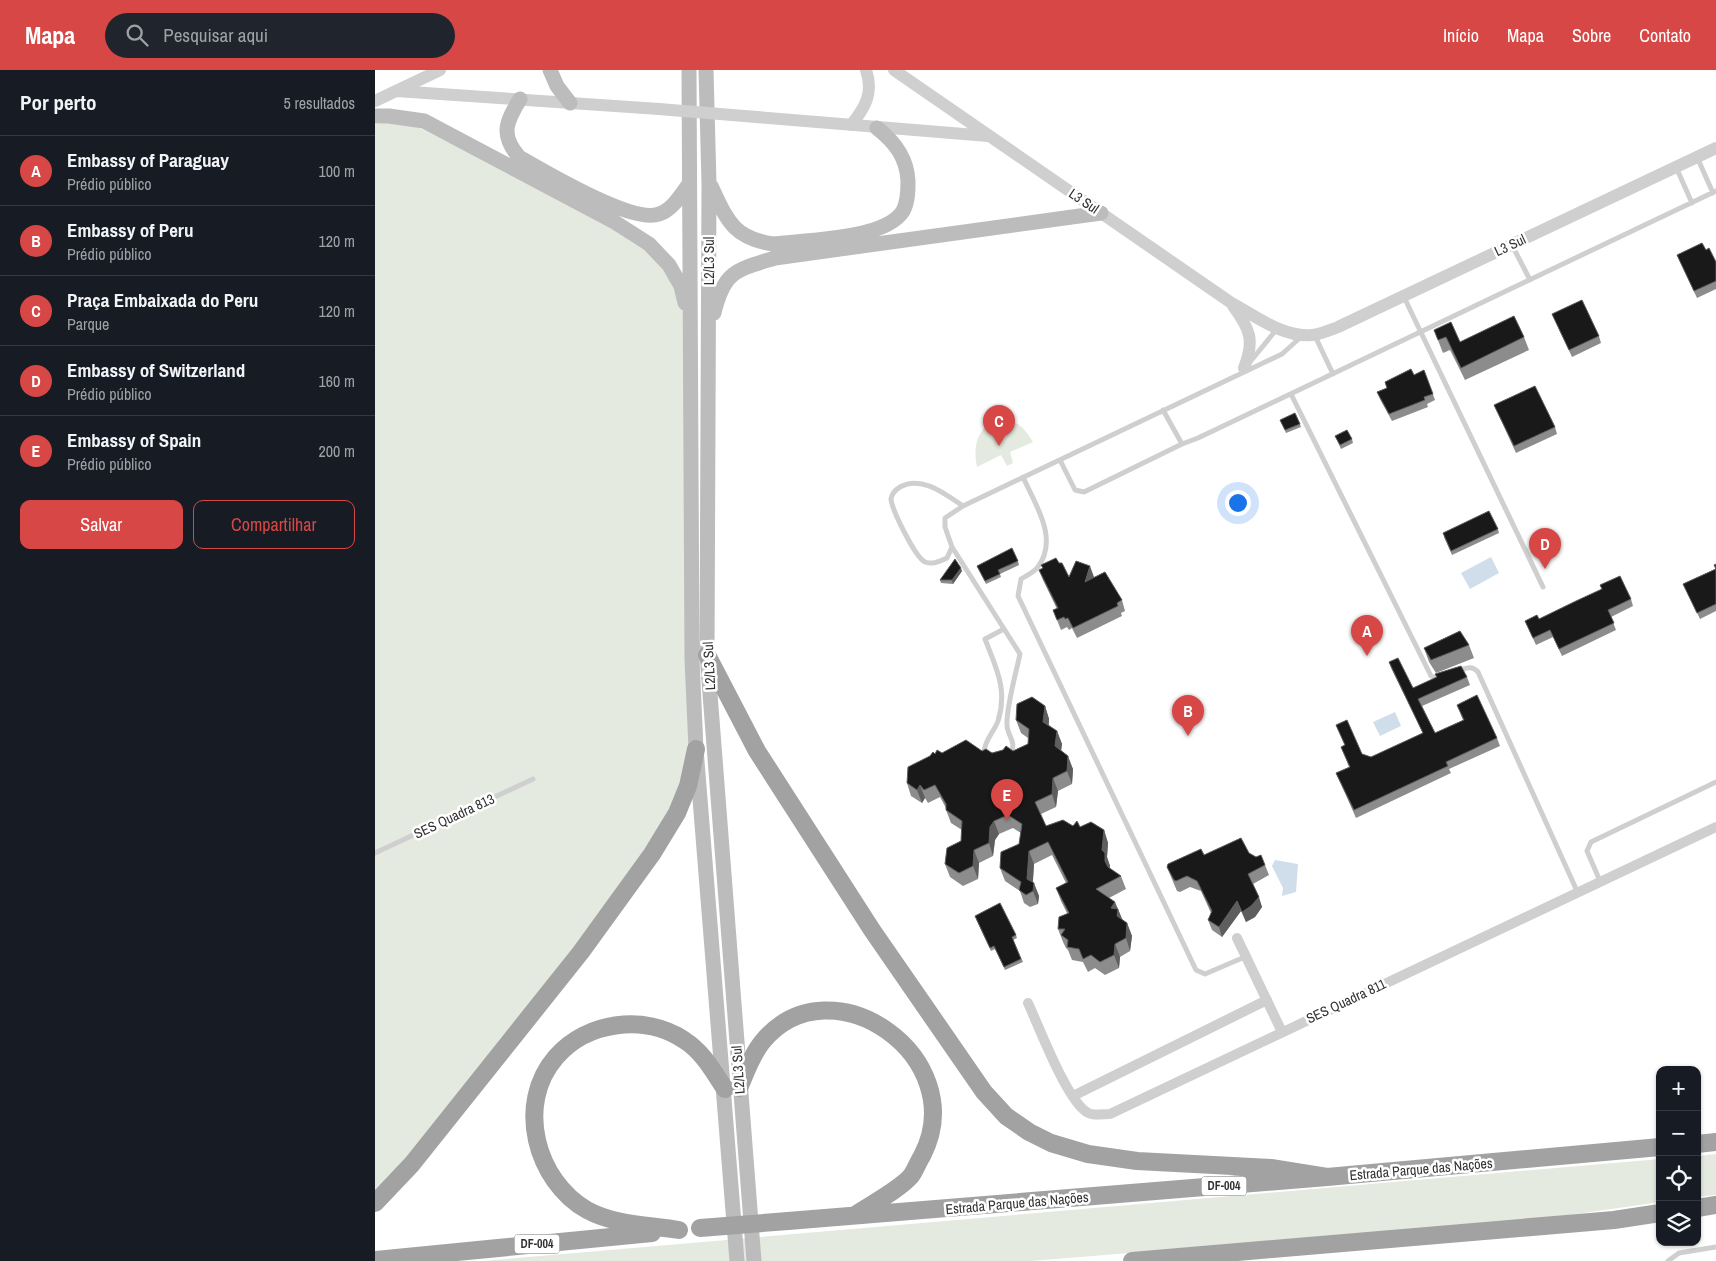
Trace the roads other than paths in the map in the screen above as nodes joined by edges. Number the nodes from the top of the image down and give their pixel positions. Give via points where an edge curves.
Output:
1 (440, 70) edge
2 (550, 70) edge
3 (689, 70) edge
4 (706, 70) edge
5 (867, 70) edge
6 (894, 70) edge
7 (396, 91) junction
8 (520, 99) junction
9 (375, 101) edge
10 (571, 102) junction
11 (375, 116) edge
12 (851, 125) junction
13 (877, 128) junction
14 (988, 136) junction
15 (1716, 148) edge
16 (1697, 157) junction
17 (1676, 167) junction
18 (709, 183) junction
19 (689, 184) junction
20 (1714, 192) edge
21 (1692, 203) junction
22 (1101, 213) junction
23 (1512, 244) junction
24 (1530, 280) junction
25 (1403, 295) junction
26 (1230, 302) junction
27 (690, 322) junction
28 (1277, 328) junction
29 (708, 333) junction
30 (1421, 333) junction
31 (1308, 336) junction
32 (1241, 372) junction
33 (1333, 374) junction
34 (1291, 394) junction
35 (1163, 410) junction
36 (1182, 444) junction
37 (1059, 460) junction
38 (1023, 477) junction
39 (963, 506) junction
40 (952, 547) junction
41 (1543, 587) dead end
42 (1004, 629) junction
43 (707, 654) junction
44 (1453, 673) edge
45 (1444, 676) edge
46 (1014, 688) junction
47 (1003, 691) junction
48 (997, 723) junction
49 (1007, 726) junction
50 (696, 749) junction
51 (992, 759) edge
52 (1005, 759) edge
53 (533, 779) dead end
54 (1716, 782) edge
55 (1716, 827) edge
56 (375, 853) edge
57 (1599, 881) junction
58 (1577, 891) junction
59 (1237, 938) dead end
60 (1247, 956) junction
61 (1267, 1000) junction
62 (1028, 1003) dead end
63 (1282, 1032) junction
64 (732, 1089) junction
65 (1073, 1096) junction
66 (1716, 1142) edge
67 (1701, 1144) edge
68 (1656, 1147) edge
69 (1327, 1177) junction
70 (375, 1203) edge
71 (1716, 1205) edge
72 (1701, 1207) edge
73 (1656, 1214) edge
74 (853, 1216) junction
75 (679, 1230) junction
76 (1377, 1242) junction
77 (1716, 1247) edge
78 (375, 1260) edge
79 (737, 1261) edge
80 (754, 1261) edge
81 (1132, 1261) edge
82 (1287, 1261) edge
83 (1668, 1261) edge

1 - 7 street
2 - 10 main road via 557,86
3 - 19 main road, L2/L3 Sul
4 - 18 main road, L2/L3 Sul
5 - 12 street via 870,88 867,102
6 - 14 street, L3 Sul
7 - 8 street
7 - 9 street
8 - 10 street
8 - 19 main road via 510,116 506,133 509,145 519,157 622,210 642,216 659,214 672,206
10 - 12 street, bridge
11 - 27 main road via 424,121 613,221 649,244 669,264 681,286
12 - 13 street
13 - 14 street
13 - 18 main road via 900,151 907,170 908,194 903,211 893,222 876,230 773,244 757,241 735,228
14 - 22 street, L3 Sul
15 - 16 street, L3 Sul
16 - 17 street, L3 Sul
16 - 20 lane
17 - 21 lane
17 - 23 street, L3 Sul
18 - 29 main road, L2/L3 Sul
19 - 27 main road, L2/L3 Sul
20 - 21 lane
21 - 24 lane
22 - 26 street, L3 Sul
22 - 29 main road via 775,258 745,267 728,278 718,295
23 - 24 lane
23 - 25 street, L3 Sul
24 - 30 lane
25 - 30 lane
25 - 31 street, L3 Sul via 1338,327
26 - 28 street, L3 Sul
26 - 32 street via 1250,336 1249,351
27 - 50 main road, L2/L3 Sul via 692,659
28 - 31 street, L3 Sul
28 - 32 lane, L3 Sul
29 - 43 main road, L2/L3 Sul
30 - 33 lane
30 - 41 lane
31 - 32 lane, L3 Sul via 1282,354
31 - 33 lane
32 - 35 lane, L3 Sul
33 - 34 lane
34 - 36 lane
34 - 45 lane via 1431,676
35 - 36 lane
35 - 37 lane, L3 Sul
36 - 37 lane via 1084,492 1075,490
37 - 38 lane, L3 Sul
38 - 39 lane, L3 Sul
38 - 60 lane via 1048,534 1037,568 1021,579 1018,596 1196,970 1205,974
39 - 40 lane, L3 Sul via 945,518
39 - 40 lane via 926,484 904,485 891,495 891,504 917,557 934,564 947,558
40 - 42 lane
42 - 46 lane via 1020,654
42 - 47 lane via 985,639
43 - 64 main road, L2/L3 Sul
43 - 69 highway via 757,751 825,857 983,1092 1006,1116 1051,1143 1089,1154 1137,1161 1271,1168
44 - 58 lane via 1469,667 1478,672
46 - 47 lane
46 - 49 lane
47 - 48 lane
48 - 49 lane
48 - 51 lane via 985,742 984,752
49 - 52 lane via 1014,746
50 - 64 main road, L2/L3 Sul
50 - 70 highway via 688,786 677,813 652,854 581,952 412,1164
53 - 56 lane, SES Quadra 813
54 - 57 lane via 1591,842 1587,851
55 - 57 street, SES Quadra 811
57 - 58 street, SES Quadra 811
58 - 63 street, SES Quadra 811
59 - 60 street
60 - 61 street
61 - 63 street
61 - 65 street
62 - 65 street, SES Quadra 811
63 - 65 street, SES Quadra 811 via 1110,1114 1094,1115 1084,1110
64 - 74 highway via 776,1028 788,1020 818,1011 837,1011 873,1022 913,1054 933,1102 930,1140 911,1176
64 - 75 highway via 684,1040 652,1027 622,1024 591,1032 566,1047 549,1067 538,1095 535,1122 539,1150 546,1168 563,1192 588,1211 606,1218
64 - 79 main road, L2/L3 Sul
64 - 80 main road, L2/L3 Sul
66 - 67 highway
68 - 69 highway, Estrada Parque das Nações / DF-004
69 - 74 highway, Estrada Parque das Nações / DF-004
71 - 72 highway
73 - 76 highway
74 - 75 highway, Estrada Parque das Nações / DF-004, bridge
75 - 78 highway, Estrada Parque das Nações / DF-004
76 - 81 highway
76 - 82 highway
77 - 83 lane via 1679,1253

